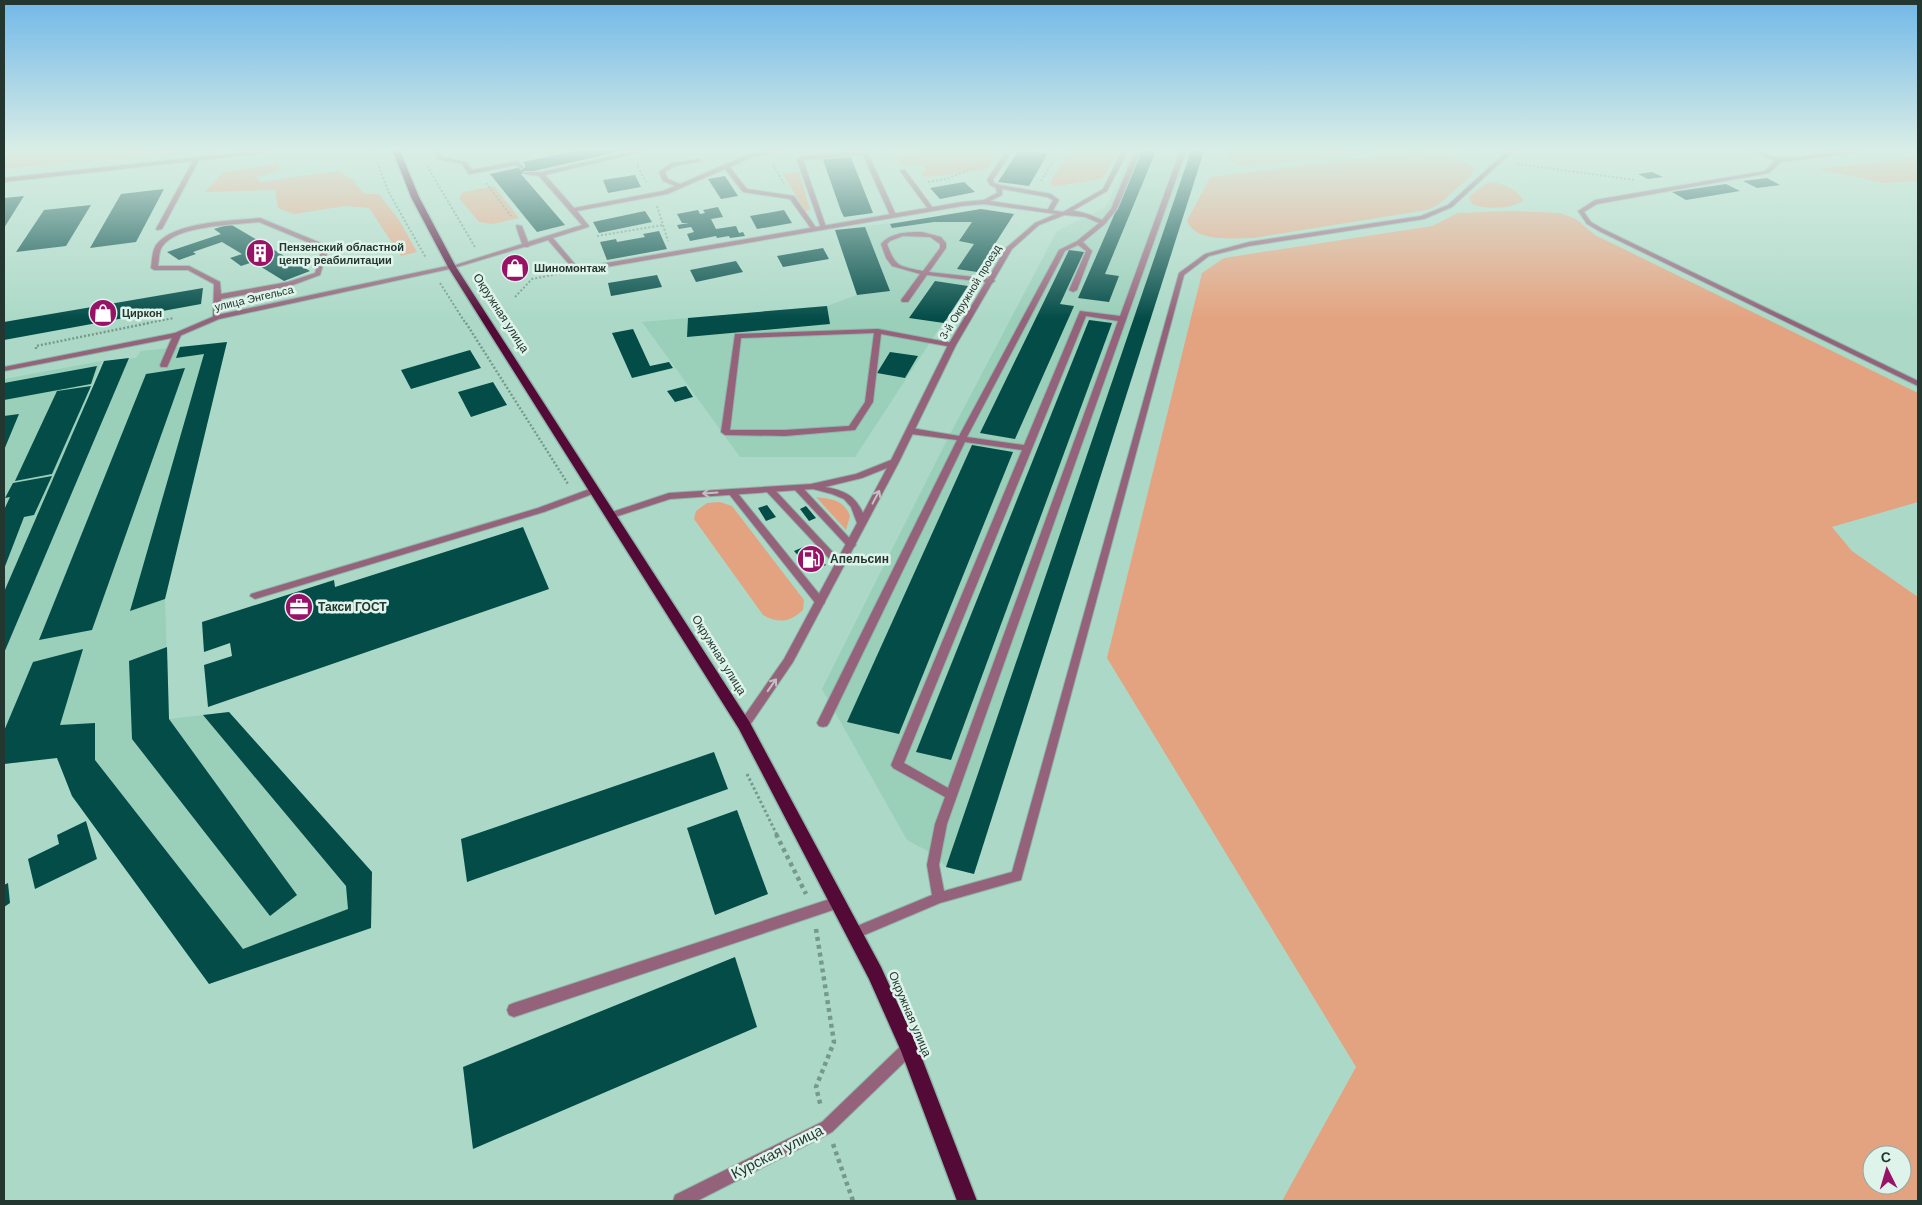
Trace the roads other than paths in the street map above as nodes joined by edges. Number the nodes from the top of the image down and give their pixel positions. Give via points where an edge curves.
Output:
1 (171, 207) edge
2 (421, 207) edge
3 (571, 207) edge
4 (589, 207) edge
5 (799, 207) edge
6 (817, 207) edge
7 (890, 207) edge
8 (944, 207) edge
9 (1019, 207) edge
10 (1052, 207) edge
11 (1075, 207) edge
12 (1115, 207) edge
13 (1163, 207) edge
14 (1447, 207) edge
15 (1587, 207) edge
16 (931, 209) joint
17 (573, 210) junction
18 (1050, 212) junction
19 (1065, 213) junction
20 (893, 215) junction
21 (1103, 223) junction
22 (519, 226) road end
23 (824, 227) junction
24 (159, 229) dead end
25 (814, 229) junction
26 (549, 237) junction
27 (1079, 242) junction
28 (526, 246) junction
29 (452, 266) junction
30 (926, 272) junction
31 (992, 281) junction
32 (1073, 290) dead end
33 (218, 297) junction
34 (905, 300) dead end
35 (217, 317) junction
36 (1122, 319) junction
37 (878, 331) junction
38 (178, 334) junction
39 (952, 345) junction
40 (164, 365) dead end
41 (4, 369) edge
42 (1918, 384) edge
43 (911, 431) junction
44 (962, 438) junction
45 (1025, 448) junction
46 (894, 462) junction
47 (811, 487) junction
48 (798, 488) junction
49 (595, 490) junction
50 (770, 490) junction
51 (732, 492) junction
52 (612, 515) junction
53 (862, 524) junction
54 (851, 545) junction
55 (840, 565) junction
56 (255, 596) dead end
57 (820, 602) junction
58 (823, 723) dead end
59 (744, 725) junction
60 (951, 795) junction
61 (939, 898) junction
62 (839, 902) junction
63 (855, 933) junction
64 (514, 1010) dead end
65 (909, 1048) junction
66 (680, 1201) edge
67 (967, 1201) edge

1 - 24 street
2 - 29 main road, Окружная улица
3 - 17 street
4 - 17 street
5 - 25 street
6 - 23 street
7 - 20 street
8 - 16 street
9 - 18 street
10 - 18 street
11 - 19 street, 3-й Окружной проезд
12 - 21 street
13 - 36 street
14 - 61 street via 1422,218 1250,244 1207,255 1181,274 1017,876
15 - 42 street via 1581,211 1583,216 1601,230
16 - 20 street
17 - 26 street, улица Энгельса via 586,226
18 - 19 street
19 - 21 street via 1086,215
19 - 31 street, 3-й Окружной проезд via 1037,224 1009,248
20 - 23 street
21 - 27 street
22 - 28 street
23 - 25 street
25 - 26 street via 577,270
26 - 28 street, улица Энгельса
27 - 32 street via 1089,251
27 - 44 street via 1062,250
28 - 29 street, улица Энгельса
29 - 35 street, улица Энгельса
29 - 49 main road, Окружная улица
30 - 30 street via 892,264 885,241 895,236 924,233 940,238 943,248
30 - 31 street
30 - 34 street
31 - 39 street, 3-й Окружной проезд
33 - 33 street via 218,283 189,268 154,268 158,247 170,235 190,228 260,220 326,247 318,274 290,284
33 - 35 street
35 - 38 street, улица Энгельса
36 - 45 street via 1082,313
36 - 60 street
37 - 37 street via 738,336 726,432 785,433 852,428 869,402
37 - 39 street
38 - 40 street
38 - 41 street, улица Энгельса
39 - 43 street, 3-й Окружной проезд
43 - 44 street
43 - 46 street, 3-й Окружной проезд
44 - 45 street
44 - 58 street
45 - 60 street via 897,764
46 - 47 street via 859,476
53 -> 46 street, 3-й Окружной проезд
47 - 48 street
47 - 53 street via 840,492 857,505
48 - 50 street
48 - 54 street
49 - 52 main road, Окружная улица
49 - 56 street via 541,510
50 - 51 street
50 - 55 street
51 -> 52 street via 669,496
51 - 57 street
52 - 59 main road, Окружная улица
53 - 54 street, 3-й Окружной проезд
54 - 55 street, 3-й Окружной проезд
55 - 57 street, 3-й Окружной проезд
59 -> 57 street, 3-й Окружной проезд via 788,662
59 - 62 main road, Окружная улица
60 - 61 street via 933,865
61 - 63 street
62 - 63 main road, Окружная улица
62 - 64 street
63 - 65 main road, Окружная улица
65 - 66 street, Курская улица via 827,1127
65 - 67 main road, Окружная улица

